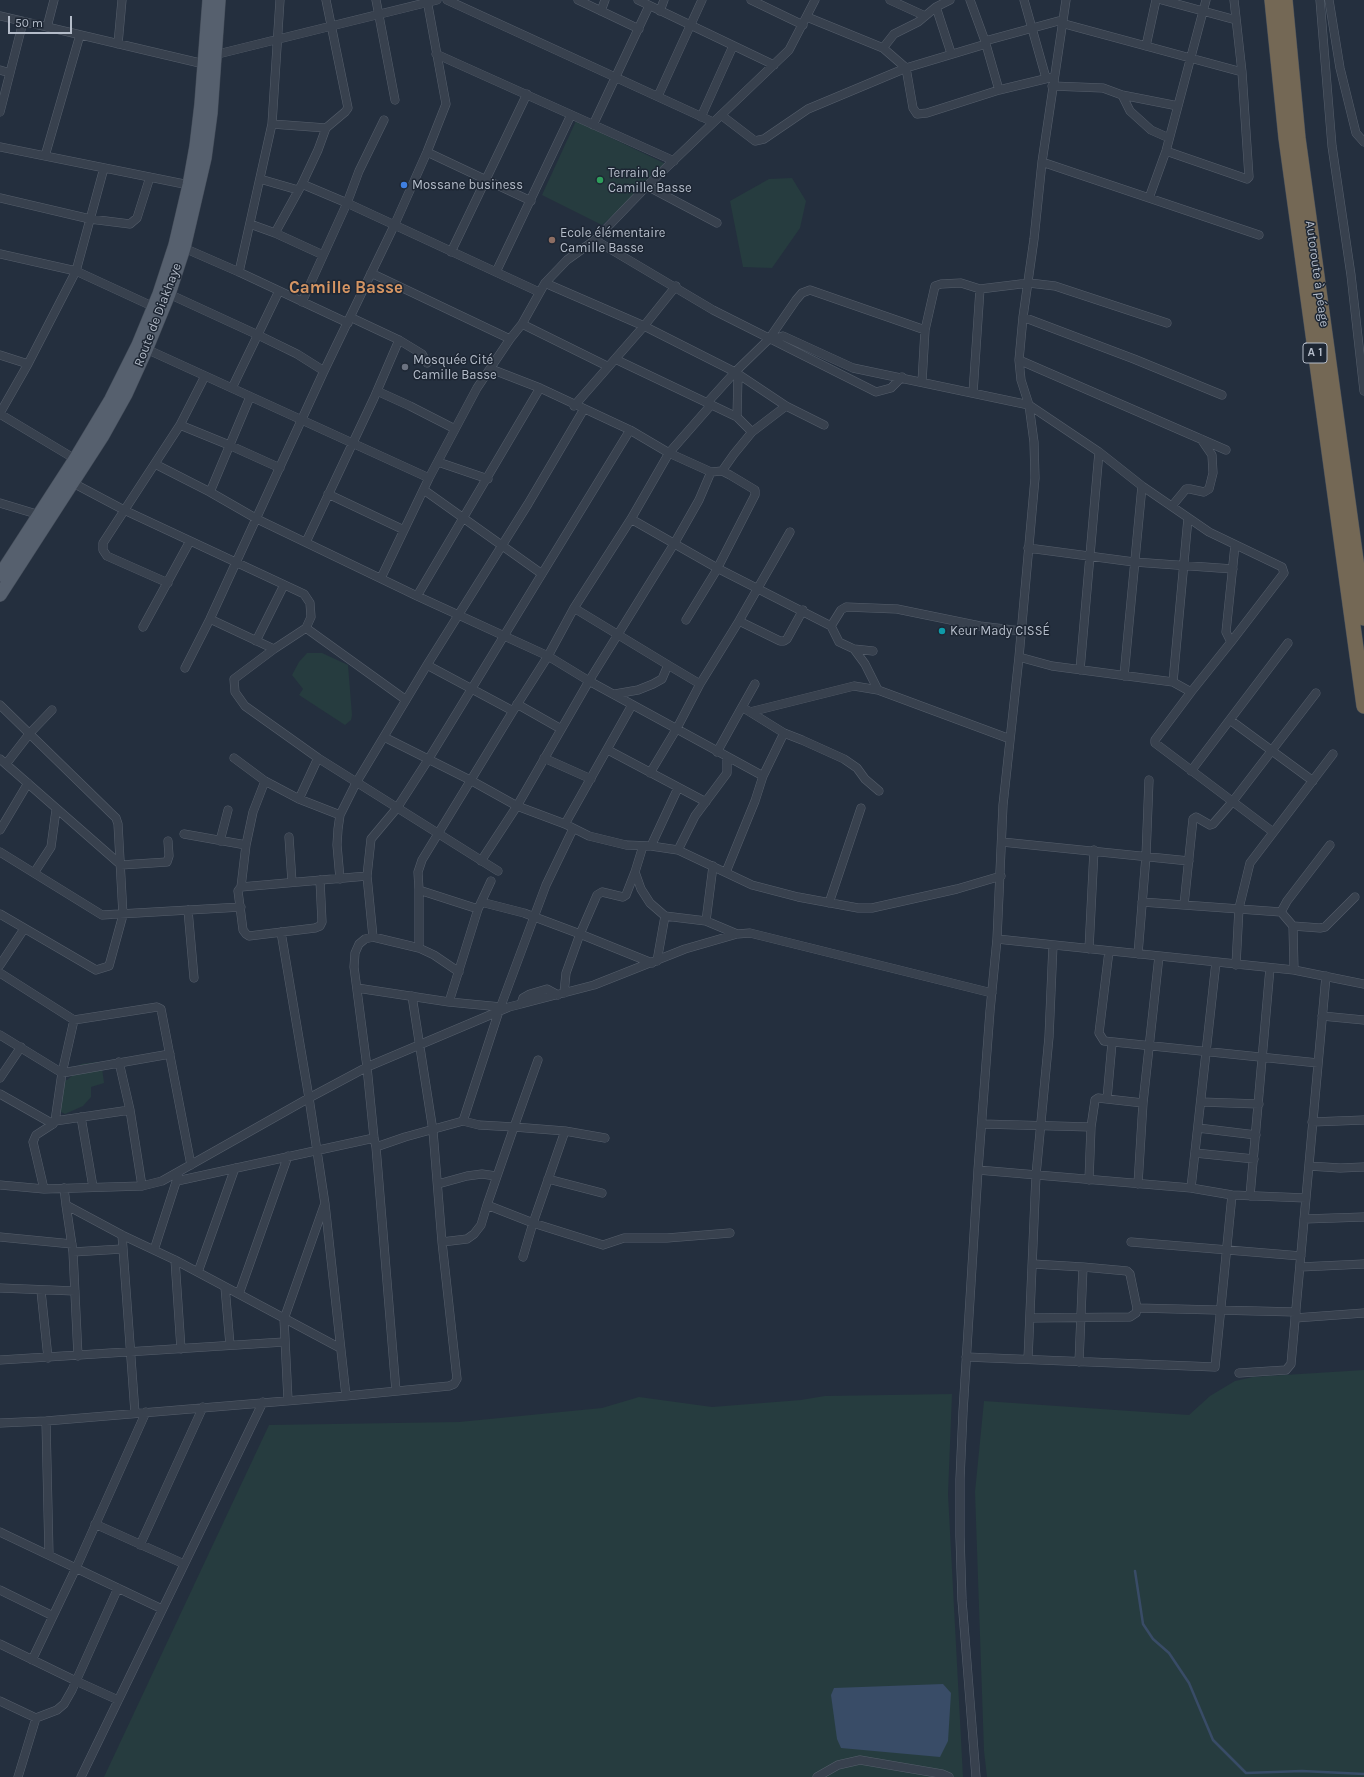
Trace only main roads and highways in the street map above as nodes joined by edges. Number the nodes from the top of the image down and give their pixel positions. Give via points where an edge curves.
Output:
1 (209, 0) edge
2 (219, 0) edge
3 (1272, 0) edge
4 (1284, 0) edge
5 (142, 348) junction
6 (45, 516) junction
7 (0, 575) edge
8 (0, 595) edge
9 (1364, 618) edge
10 (1364, 706) edge

1 - 5 main road, Route de Diakhaye via 202,104 189,185 175,245
2 - 5 main road, Route de Diakhaye via 211,113 205,158 184,248 169,294
3 - 10 highway, A 1 via 1287,146
4 - 9 highway, Autoroute à péage / A 1 via 1298,138
5 - 6 main road, Route de Diakhaye via 75,459
5 - 6 main road, Route de Diakhaye via 126,394 102,437 73,484
6 - 7 main road, Route de Diakhaye
6 - 8 main road, Route de Diakhaye

